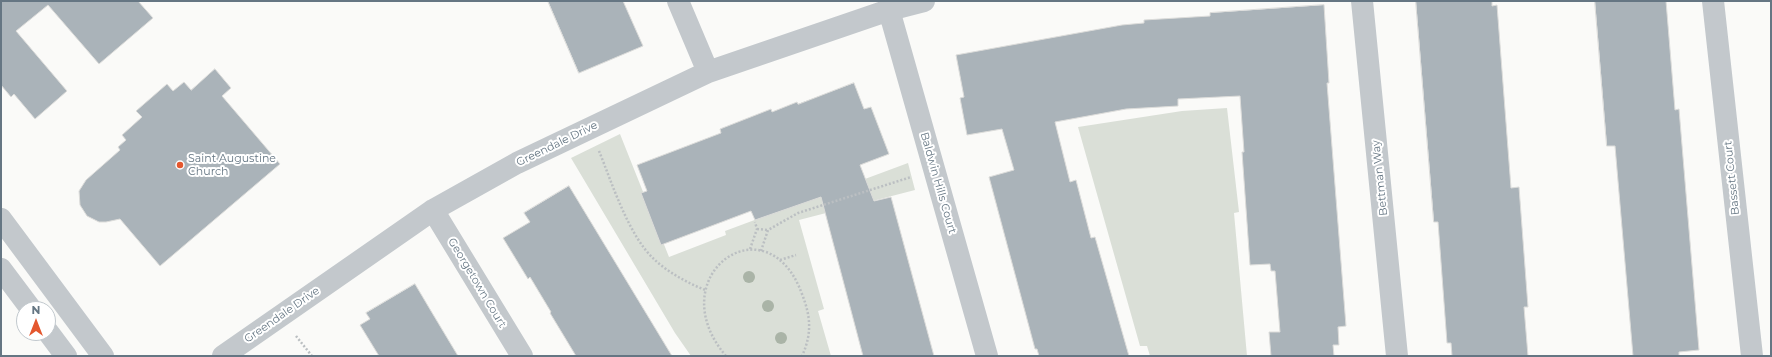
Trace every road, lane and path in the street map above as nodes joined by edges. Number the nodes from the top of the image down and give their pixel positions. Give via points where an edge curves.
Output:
1 (678, 1) edge
2 (924, 1) edge
3 (1362, 1) edge
4 (1713, 1) edge
5 (889, 10) junction
6 (708, 72) junction
7 (598, 148) dead end
8 (914, 176) dead end
9 (433, 210) junction
10 (1, 219) edge
11 (755, 222) dead end
12 (757, 229) junction
13 (768, 230) junction
14 (750, 249) junction
15 (761, 251) junction
16 (796, 255) dead end
17 (779, 260) junction
18 (1, 269) edge
19 (705, 290) junction
20 (25, 301) edge
21 (294, 334) dead end
22 (55, 341) edge
23 (66, 356) edge
24 (103, 356) edge
25 (223, 356) edge
26 (312, 356) edge
27 (522, 356) edge
28 (726, 356) edge
29 (802, 356) edge
30 (987, 356) edge
31 (1398, 356) edge
32 (1752, 356) edge

1 - 6 street
2 - 5 street, Greendale Drive
3 - 31 street, Bettman Way
4 - 32 street, Bassett Court
5 - 6 street, Greendale Drive
5 - 30 street, Baldwin Hills Court
6 - 9 street, Greendale Drive via 517,163
7 - 19 path via 638,238 654,260 689,284
8 - 13 path via 805,210
9 - 25 street, Greendale Drive
9 - 27 street, Georgetown Court
10 - 24 street
11 - 12 path
12 - 13 path
12 - 14 path
13 - 15 path
14 - 15 path
14 - 19 path via 741,250 722,261 715,268
15 - 17 path
16 - 17 path
17 - 29 path via 795,278 807,306 809,340
18 - 20 street
19 - 28 path via 704,310 715,343
21 - 26 path
22 - 23 street

